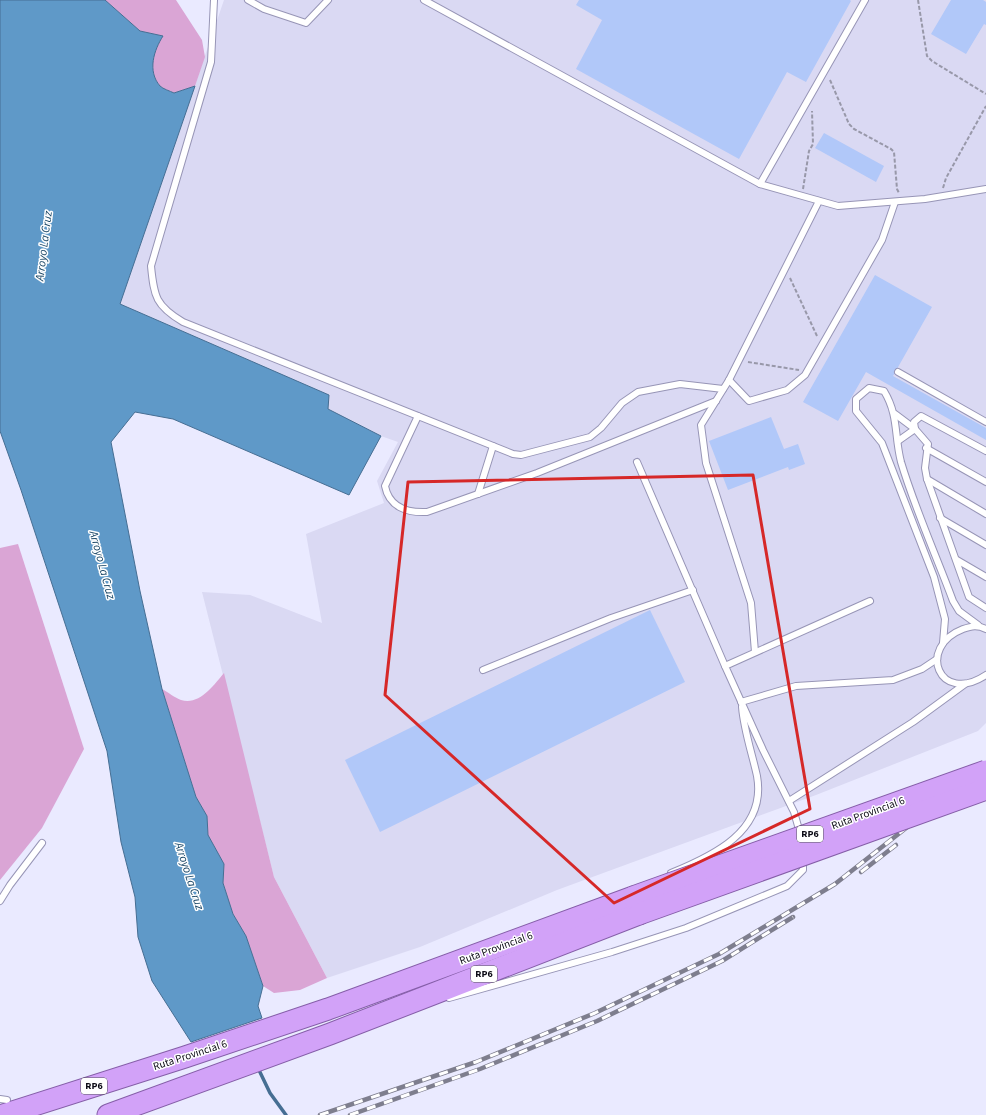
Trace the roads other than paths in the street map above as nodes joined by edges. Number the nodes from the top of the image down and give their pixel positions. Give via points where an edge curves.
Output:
1 (214, 0) edge
2 (248, 0) edge
3 (328, 0) edge
4 (424, 0) edge
5 (865, 0) edge
6 (760, 184) junction
7 (986, 189) edge
8 (819, 201) junction
9 (895, 202) junction
10 (898, 372) dead end
11 (729, 380) junction
12 (723, 389) junction
13 (716, 400) junction
14 (895, 414) junction
15 (418, 416) junction
16 (986, 422) edge
17 (915, 429) junction
18 (898, 441) junction
19 (493, 446) junction
20 (926, 448) junction
21 (986, 451) edge
22 (637, 462) dead end
23 (927, 479) junction
24 (986, 482) edge
25 (478, 494) junction
26 (986, 514) edge
27 (940, 518) junction
28 (986, 545) edge
29 (957, 560) junction
30 (986, 577) edge
31 (693, 590) junction
32 (870, 601) dead end
33 (986, 608) edge
34 (978, 625) junction
35 (986, 629) edge
36 (943, 643) junction
37 (755, 652) junction
38 (937, 659) junction
39 (725, 666) junction
40 (483, 670) dead end
41 (986, 675) edge
42 (965, 684) junction
43 (741, 702) junction
44 (986, 771) edge
45 (986, 788) edge
46 (788, 801) junction
47 (801, 841) dead end
48 (42, 843) dead end
49 (803, 848) dead end
50 (664, 875) dead end
51 (0, 901) edge
52 (636, 906) junction
53 (580, 909) dead end
54 (468, 958) junction
55 (439, 1001) dead end
56 (424, 1005) dead end
57 (336, 1031) junction
58 (2, 1104) edge
59 (108, 1115) edge

1 - 15 lane via 211,62 151,266 153,287 158,300 166,312 183,322
2 - 3 lane via 264,9 306,23
4 - 6 lane
5 - 6 lane
6 - 8 lane
7 - 9 lane
8 - 9 lane via 838,206
8 - 11 lane
9 - 11 lane via 882,240 807,372 787,390 749,401
10 - 16 lane
11 - 12 lane
12 - 13 lane
12 - 19 lane via 680,384 638,392 622,403 590,437 521,456
13 - 25 lane via 537,473
13 - 37 lane via 701,424 706,464 751,603
14 - 17 lane
14 - 18 lane
14 - 36 lane via 884,391 869,388 856,398 856,411 882,443 934,577 946,619
15 - 19 lane
15 - 25 lane via 385,486 387,497 399,506 415,512 427,512
17 - 18 lane
17 - 20 lane via 926,440
17 - 21 lane via 914,422 922,416
18 - 34 lane via 901,461 953,601 959,611
19 - 25 lane
20 - 23 lane
20 - 24 lane
22 - 31 lane
23 - 26 lane
23 - 27 lane
27 - 28 lane
27 - 29 lane
29 - 30 lane
29 - 33 lane via 969,597
31 - 39 lane
31 - 40 lane via 611,618
32 - 37 lane
34 - 35 lane
34 - 36 lane via 957,631
36 - 38 lane
37 - 39 lane
38 - 42 lane via 944,679 953,684
38 - 43 lane via 922,669 893,680 796,686
39 - 43 lane
41 - 42 lane
42 - 46 lane via 913,722
43 - 46 lane
43 - 50 lane via 744,729 757,778 757,803 746,828 700,861
44 - 52 highway, Ruta Provincial 6 / RP6, bridge
45 - 52 highway, Ruta Provincial 6 / RP6, bridge
46 - 47 lane via 794,812
48 - 51 lane
49 - 55 lane via 803,870 787,886 760,898 686,928 627,947
52 - 54 highway, Ruta Provincial 6 / RP6
52 - 57 highway, Ruta Provincial 6 / RP6
53 - 54 lane
54 - 58 highway, Ruta Provincial 6 / RP6 via 185,1057
56 - 57 lane
57 - 59 highway, Ruta Provincial 6 / RP6

